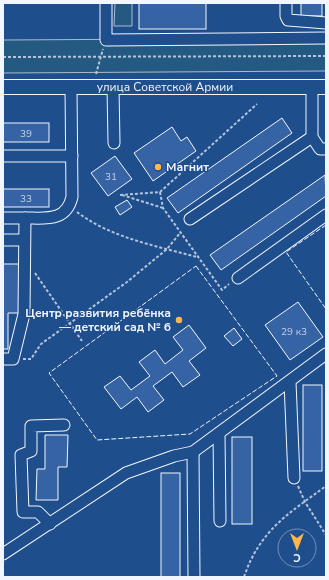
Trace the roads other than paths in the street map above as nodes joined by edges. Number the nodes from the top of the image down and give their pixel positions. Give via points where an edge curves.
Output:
1 (106, 3) edge
2 (286, 3) edge
3 (326, 23) edge
4 (326, 38) edge
5 (3, 87) edge
6 (71, 87) junction
7 (113, 87) junction
8 (319, 87) edge
9 (312, 137) junction
10 (114, 143) dead end
11 (324, 152) edge
12 (3, 156) edge
13 (72, 156) junction
14 (326, 215) edge
15 (3, 218) edge
16 (25, 218) junction
17 (190, 219) dead end
18 (3, 240) edge
19 (24, 240) junction
20 (238, 278) dead end
21 (326, 354) edge
22 (8, 359) edge
23 (290, 382) junction
24 (64, 425) dead end
25 (219, 433) junction
26 (193, 452) junction
27 (294, 478) road end
28 (220, 521) dead end
29 (50, 524) junction
30 (3, 554) edge
31 (194, 577) edge

1 - 4 lane via 106,40
2 - 3 lane via 288,20
5 - 6 main road, улица Советской Армии
6 - 7 main road, улица Советской Армии
6 - 13 lane
7 - 8 main road, улица Советской Армии
7 - 10 lane
8 - 9 lane
9 - 11 lane
9 - 17 lane
12 - 13 lane
13 - 16 lane via 70,207 60,215 50,218
14 - 20 lane
15 - 16 lane
16 - 19 lane
18 - 19 lane
19 - 22 lane via 24,314
21 - 23 lane
23 - 25 lane
23 - 27 lane
24 - 29 lane via 31,426 31,451 21,456 22,512 38,512
25 - 26 lane
25 - 28 lane
26 - 29 lane via 126,473
26 - 31 lane
29 - 30 lane

